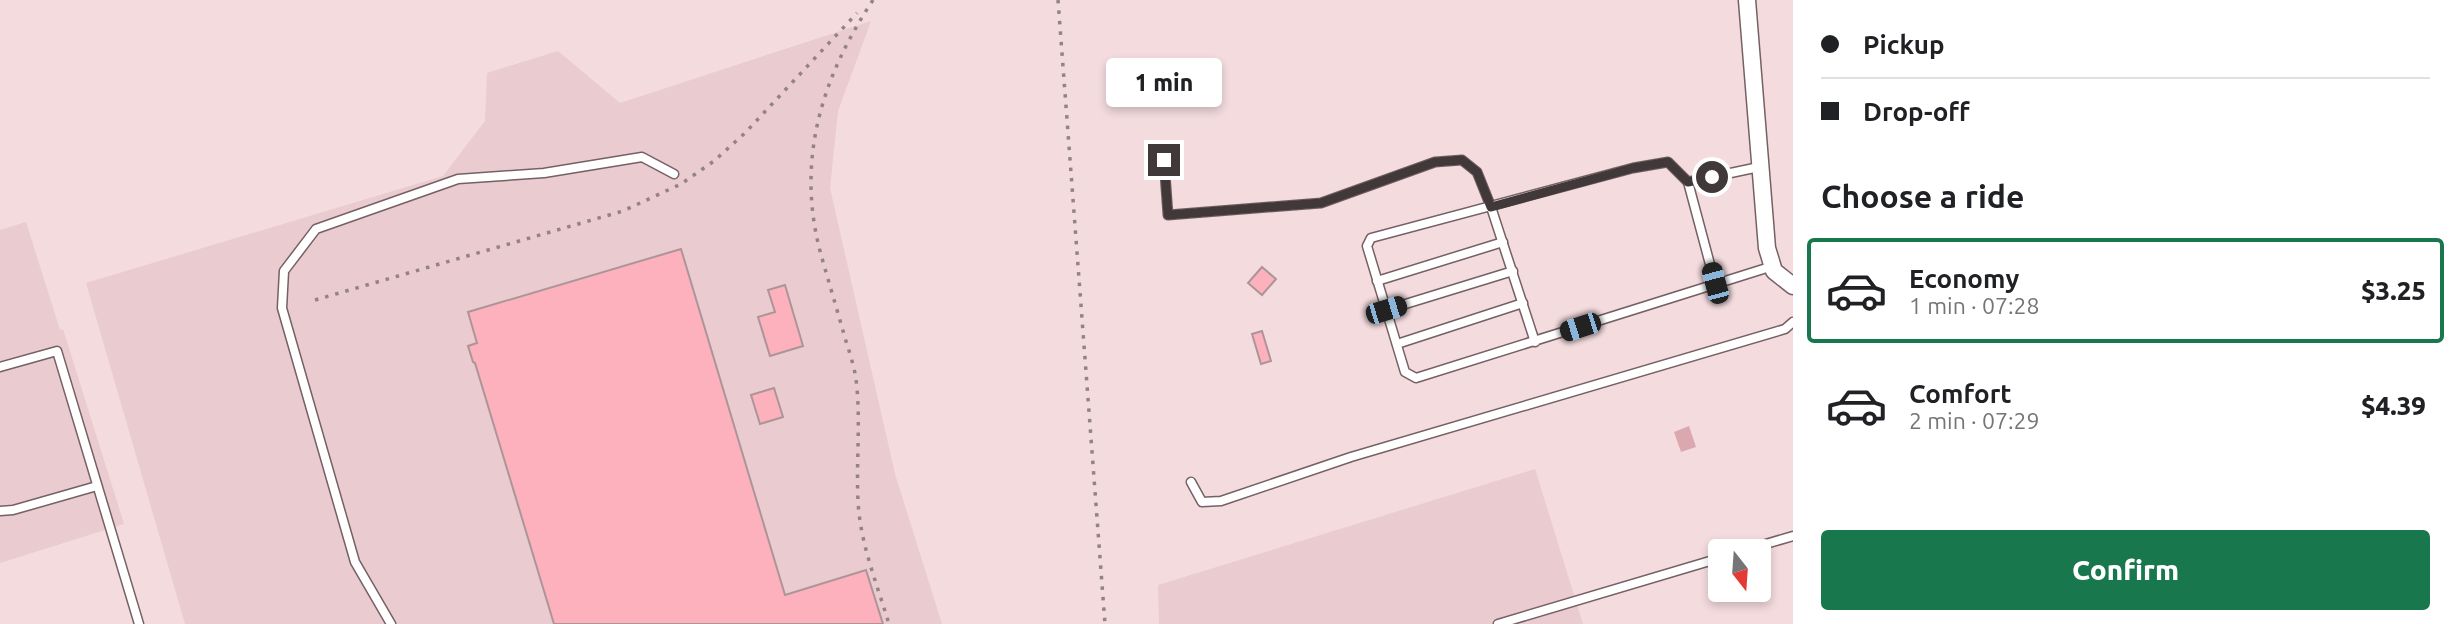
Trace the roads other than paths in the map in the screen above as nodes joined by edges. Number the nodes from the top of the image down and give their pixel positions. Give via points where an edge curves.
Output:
1 (1746, 0) edge
2 (1164, 160) dead end
3 (1759, 167) junction
4 (674, 174) dead end
5 (1688, 182) junction
6 (1491, 207) junction
7 (1503, 242) junction
8 (1773, 266) junction
9 (1513, 271) junction
10 (1377, 281) junction
11 (1715, 283) junction
12 (1793, 286) edge
13 (1523, 303) junction
14 (1386, 310) junction
15 (1793, 322) edge
16 (1535, 342) junction
17 (1397, 344) junction
18 (0, 367) edge
19 (1191, 482) dead end
20 (97, 486) junction
21 (0, 511) edge
22 (1793, 536) edge
23 (1771, 542) edge
24 (1708, 562) edge
25 (139, 624) edge
26 (391, 624) edge
27 (1498, 624) edge

1 - 3 street
2 - 6 lane via 1168,215 1321,203 1435,162 1462,160 1477,172
3 - 5 lane
3 - 8 street
4 - 26 lane via 642,157 544,173 458,179 317,229 284,271 282,308 355,562
5 - 6 lane via 1668,162
5 - 11 lane
6 - 7 lane
6 - 10 lane via 1371,238 1367,246
7 - 9 lane
7 - 10 lane
8 - 11 lane
8 - 12 street
9 - 13 lane
9 - 14 lane
10 - 14 lane
11 - 16 lane
13 - 16 lane
13 - 17 lane
14 - 17 lane
15 - 19 lane via 1785,329 1351,457 1221,501 1202,502
16 - 17 lane via 1416,378 1405,372
18 - 20 lane via 57,351
20 - 21 lane
20 - 25 lane
22 - 23 lane
24 - 27 lane

